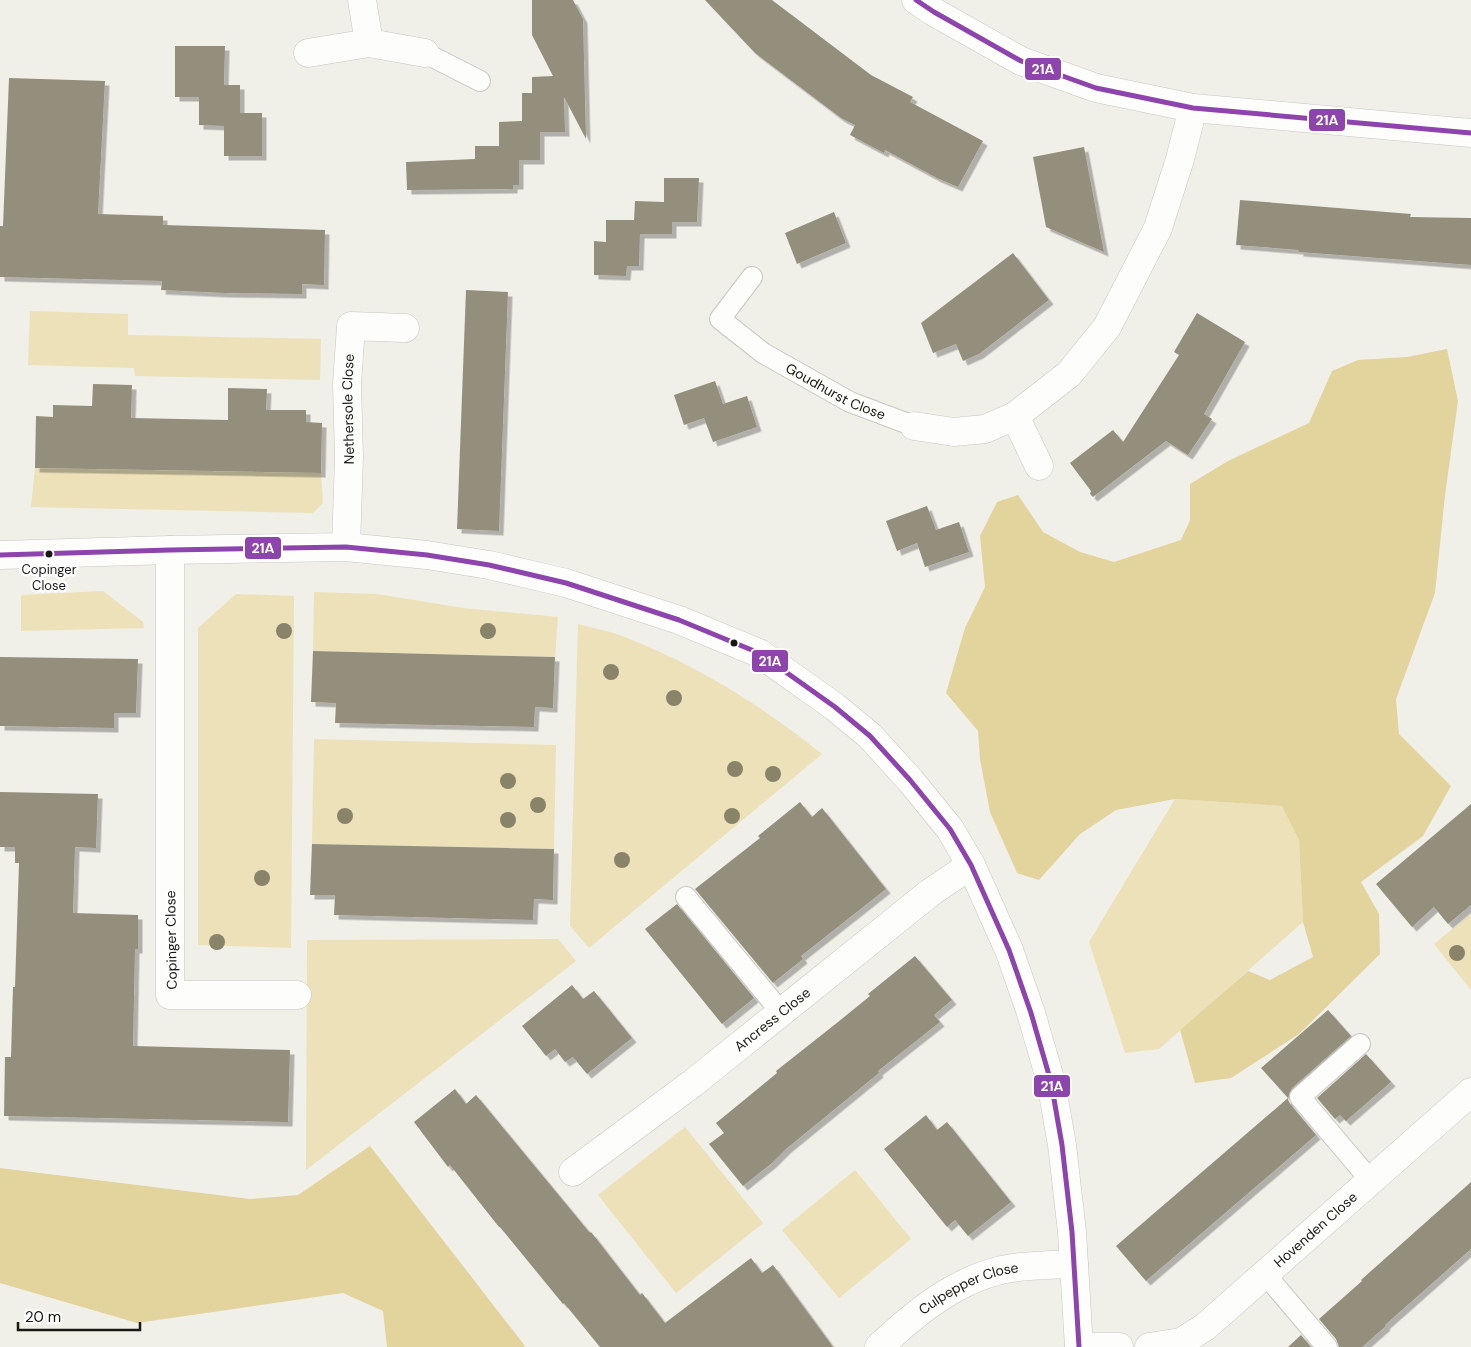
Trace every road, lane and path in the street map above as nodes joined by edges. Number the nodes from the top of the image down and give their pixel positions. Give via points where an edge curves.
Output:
1 (362, 0) edge
2 (916, 0) edge
3 (369, 43) junction
4 (308, 53) dead end
5 (425, 53) joint
6 (480, 81) dead end
7 (1193, 108) junction
8 (1471, 133) edge
9 (752, 277) dead end
10 (405, 328) dead end
11 (1015, 416) junction
12 (914, 426) joint
13 (1039, 466) dead end
14 (346, 547) junction
15 (170, 550) junction
16 (0, 555) edge
17 (971, 865) junction
18 (686, 897) dead end
19 (297, 995) dead end
20 (781, 1012) junction
21 (1360, 1044) dead end
22 (1471, 1092) edge
23 (573, 1172) dead end
24 (1371, 1181) junction
25 (1074, 1264) junction
26 (1265, 1274) junction
27 (879, 1347) edge
28 (1079, 1347) edge
29 (1119, 1347) edge
30 (1149, 1347) edge
31 (1327, 1347) edge

1 - 3 street
2 - 7 street via 1021,61 1096,88
3 - 4 street
3 - 5 street
5 - 6 lane
7 - 8 street
7 - 11 street, Goudhurst Close via 1158,228 1107,327 1068,374
9 - 12 lane, Goudhurst Close via 720,319 763,353 850,402
10 - 14 street, Nethersole Close via 350,326
11 - 12 street, Goudhurst Close via 985,429 954,432
11 - 13 street
14 - 15 street
14 - 17 street via 489,565 566,583 679,620 759,653 836,707 870,736 950,829
15 - 16 street
15 - 19 street, Copinger Close via 170,995
17 - 20 street, Ancress Close via 931,892
17 - 25 street via 1009,950 1051,1082 1062,1145
18 - 20 lane
20 - 23 street, Ancress Close via 669,1102
21 - 24 lane via 1300,1098
22 - 24 street, Hovenden Close
24 - 26 street, Hovenden Close
25 - 27 street, Culpepper Close via 1012,1268 976,1278 941,1296
25 - 28 street
26 - 30 street, Hovenden Close via 1206,1327 1181,1342
26 - 31 lane
28 - 29 street

